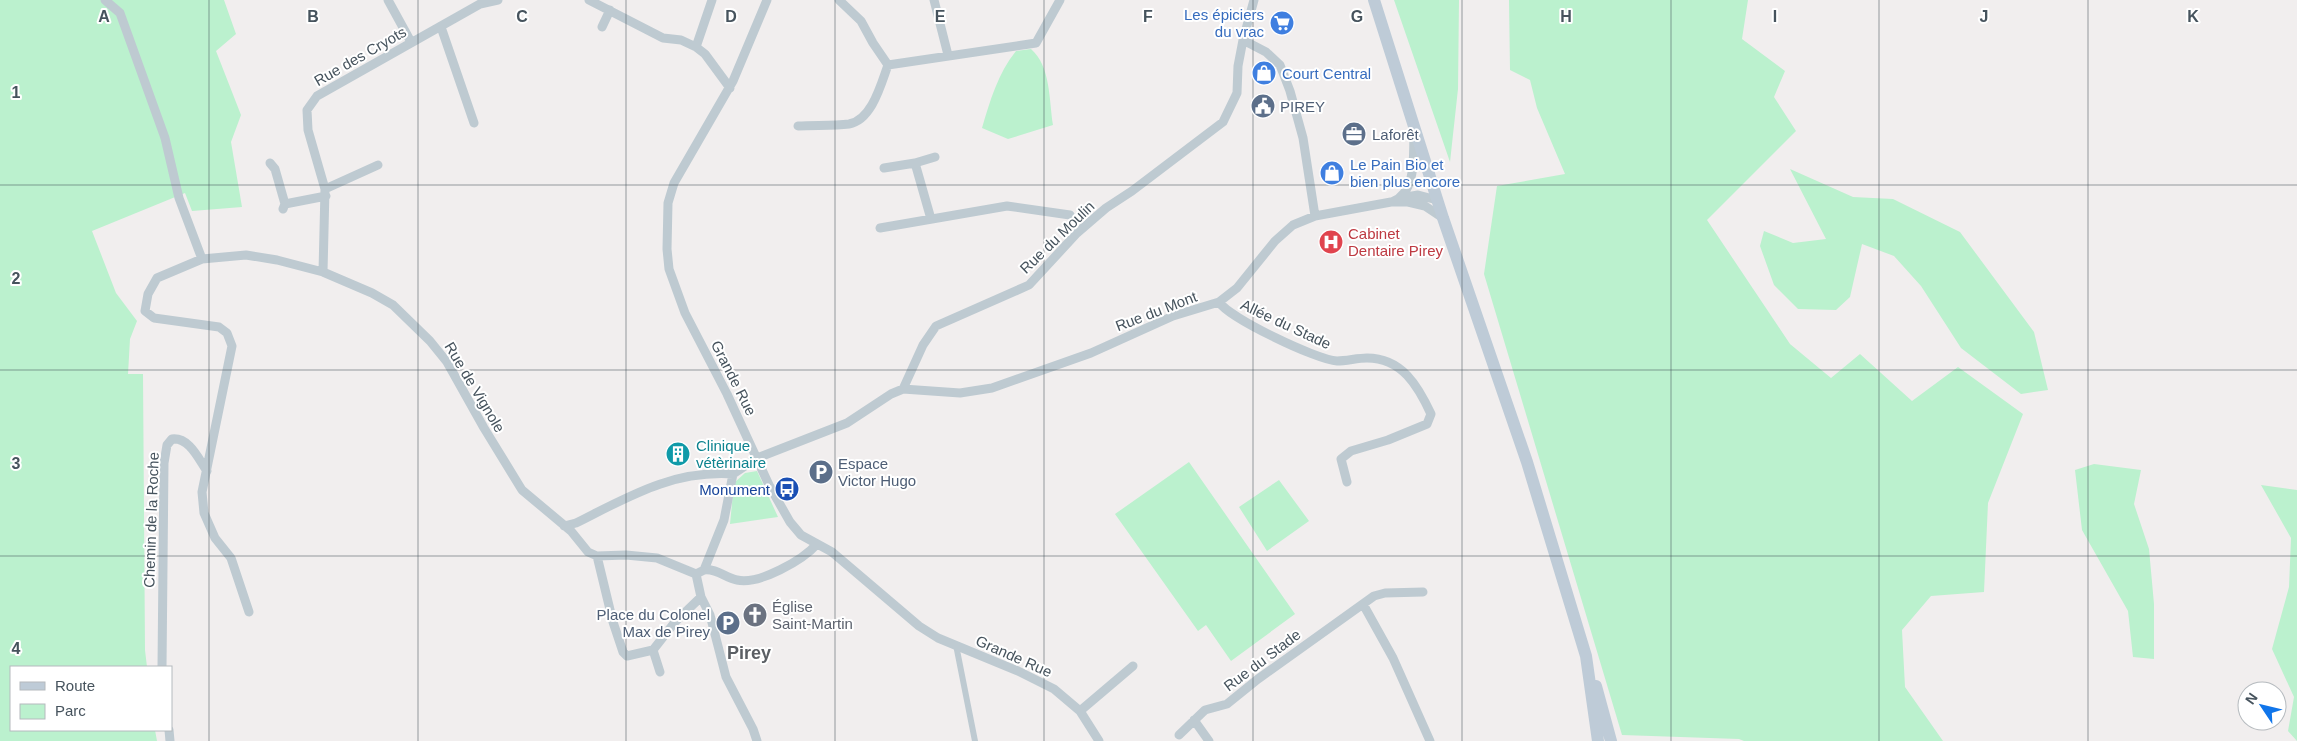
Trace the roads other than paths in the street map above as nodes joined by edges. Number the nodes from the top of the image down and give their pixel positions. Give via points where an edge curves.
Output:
1 (105, 0) edge
2 (388, 0) edge
3 (498, 0) edge
4 (589, 0) edge
5 (712, 0) edge
6 (768, 0) edge
7 (839, 0) edge
8 (934, 0) edge
9 (1060, 0) edge
10 (1254, 0) edge
11 (1374, 0) edge
12 (480, 2) edge
13 (610, 10) junction
14 (441, 27) junction
15 (602, 27) dead end
16 (1242, 40) junction
17 (411, 42) junction
18 (696, 47) junction
19 (948, 55) junction
20 (888, 65) junction
21 (730, 88) junction
22 (474, 123) dead end
23 (798, 126) dead end
24 (1414, 128) junction
25 (935, 157) dead end
26 (270, 163) dead end
27 (915, 163) junction
28 (378, 165) dead end
29 (884, 168) dead end
30 (325, 192) junction
31 (1437, 200) junction
32 (1393, 201) junction
33 (1070, 215) dead end
34 (1314, 216) junction
35 (1443, 218) junction
36 (931, 219) junction
37 (880, 228) dead end
38 (202, 259) junction
39 (324, 272) junction
40 (1219, 302) junction
41 (903, 389) junction
42 (757, 458) junction
43 (207, 471) junction
44 (733, 474) junction
45 (1347, 482) dead end
46 (564, 526) junction
47 (817, 544) junction
48 (597, 556) junction
49 (700, 572) junction
50 (1423, 592) dead end
51 (701, 598) junction
52 (1363, 604) junction
53 (249, 612) dead end
54 (956, 646) junction
55 (653, 650) junction
56 (1586, 656) junction
57 (162, 666) edge
58 (1133, 666) dead end
59 (660, 672) dead end
60 (1080, 711) junction
61 (1194, 720) junction
62 (1179, 735) dead end
63 (757, 741) edge
64 (975, 741) edge
65 (1099, 741) edge
66 (1210, 741) edge
67 (1430, 741) edge
68 (1598, 741) edge
69 (1611, 741) edge

1 - 38 street via 120,13 165,138 179,198
2 - 17 street
3 - 12 street, Rue des Cryots
4 - 13 street
5 - 18 street
6 - 21 street, Grande Rue
7 - 20 street via 861,21
8 - 19 street
9 - 19 street via 1036,43
10 - 16 street, Rue du Moulin
11 - 24 main road
12 - 14 street, Rue des Cryots
13 - 15 street
13 - 18 street via 663,38 681,40
14 - 17 street, Rue des Cryots
14 - 22 street
16 - 34 street via 1266,52 1280,65 1302,138
16 - 41 street, Rue du Moulin via 1237,93 1223,122 1132,192 1106,208 1029,285 936,326 923,345
17 - 30 street, Rue des Cryots via 317,96 308,110 308,130
18 - 21 street via 706,54
19 - 20 street
20 - 23 street via 875,101 851,124
21 - 42 street, Grande Rue via 674,184 668,202 667,249 669,269 685,313
24 - 31 main road
24 - 32 street via 1411,179 1406,190
25 - 27 street
26 - 30 street via 275,169 284,206
27 - 29 street
27 - 36 street
28 - 30 street
30 - 39 street, Rue des Cryots
31 - 32 street via 1418,196
31 - 35 main road
32 - 34 street, Rue du Mont
32 - 35 street via 1415,203
33 - 36 street via 1007,206
34 - 40 street, Rue du Mont via 1294,225 1275,240 1237,288
35 - 56 main road via 1527,462
36 - 37 street
38 - 39 street, Rue de Vignole via 246,255
38 - 43 street via 157,278 144,306 154,318 219,327 232,346
39 - 46 street, Rue de Vignole via 393,305 430,341 447,362 522,490
40 - 41 street, Rue du Mont via 1173,316 1091,353 992,388 960,393
40 - 45 street, Allée du Stade via 1223,309 1252,326 1317,356 1335,361 1382,359 1402,369 1417,385 1431,414 1427,424 1351,451 1341,459
41 - 42 street via 847,423
42 - 44 street
42 - 47 street, Grande Rue via 790,522 801,535
43 - 53 street via 202,492 204,513 215,538 231,558
43 - 57 street, Chemin de la Roche via 189,444 178,438 167,445 164,463
44 - 46 street via 676,478 647,487
44 - 49 street via 724,520
46 - 48 street, Rue de Vignole via 588,552
47 - 49 street via 803,558 780,570 746,580 736,580 712,570
47 - 54 street, Grande Rue via 832,552 919,626
48 - 49 street via 657,558
48 - 55 street via 623,652 627,656
49 - 51 street
50 - 52 street, Rue du Stade via 1384,593
51 - 55 street via 675,622
51 - 63 street via 710,615 726,677
52 - 61 street, Rue du Stade via 1227,704 1205,710
52 - 67 street
54 - 60 street, Grande Rue via 1054,689
54 - 64 street
55 - 59 street
56 - 68 main road
56 - 69 main road
58 - 60 street
60 - 65 street, Grande Rue
61 - 62 street, Rue du Stade
61 - 66 street

